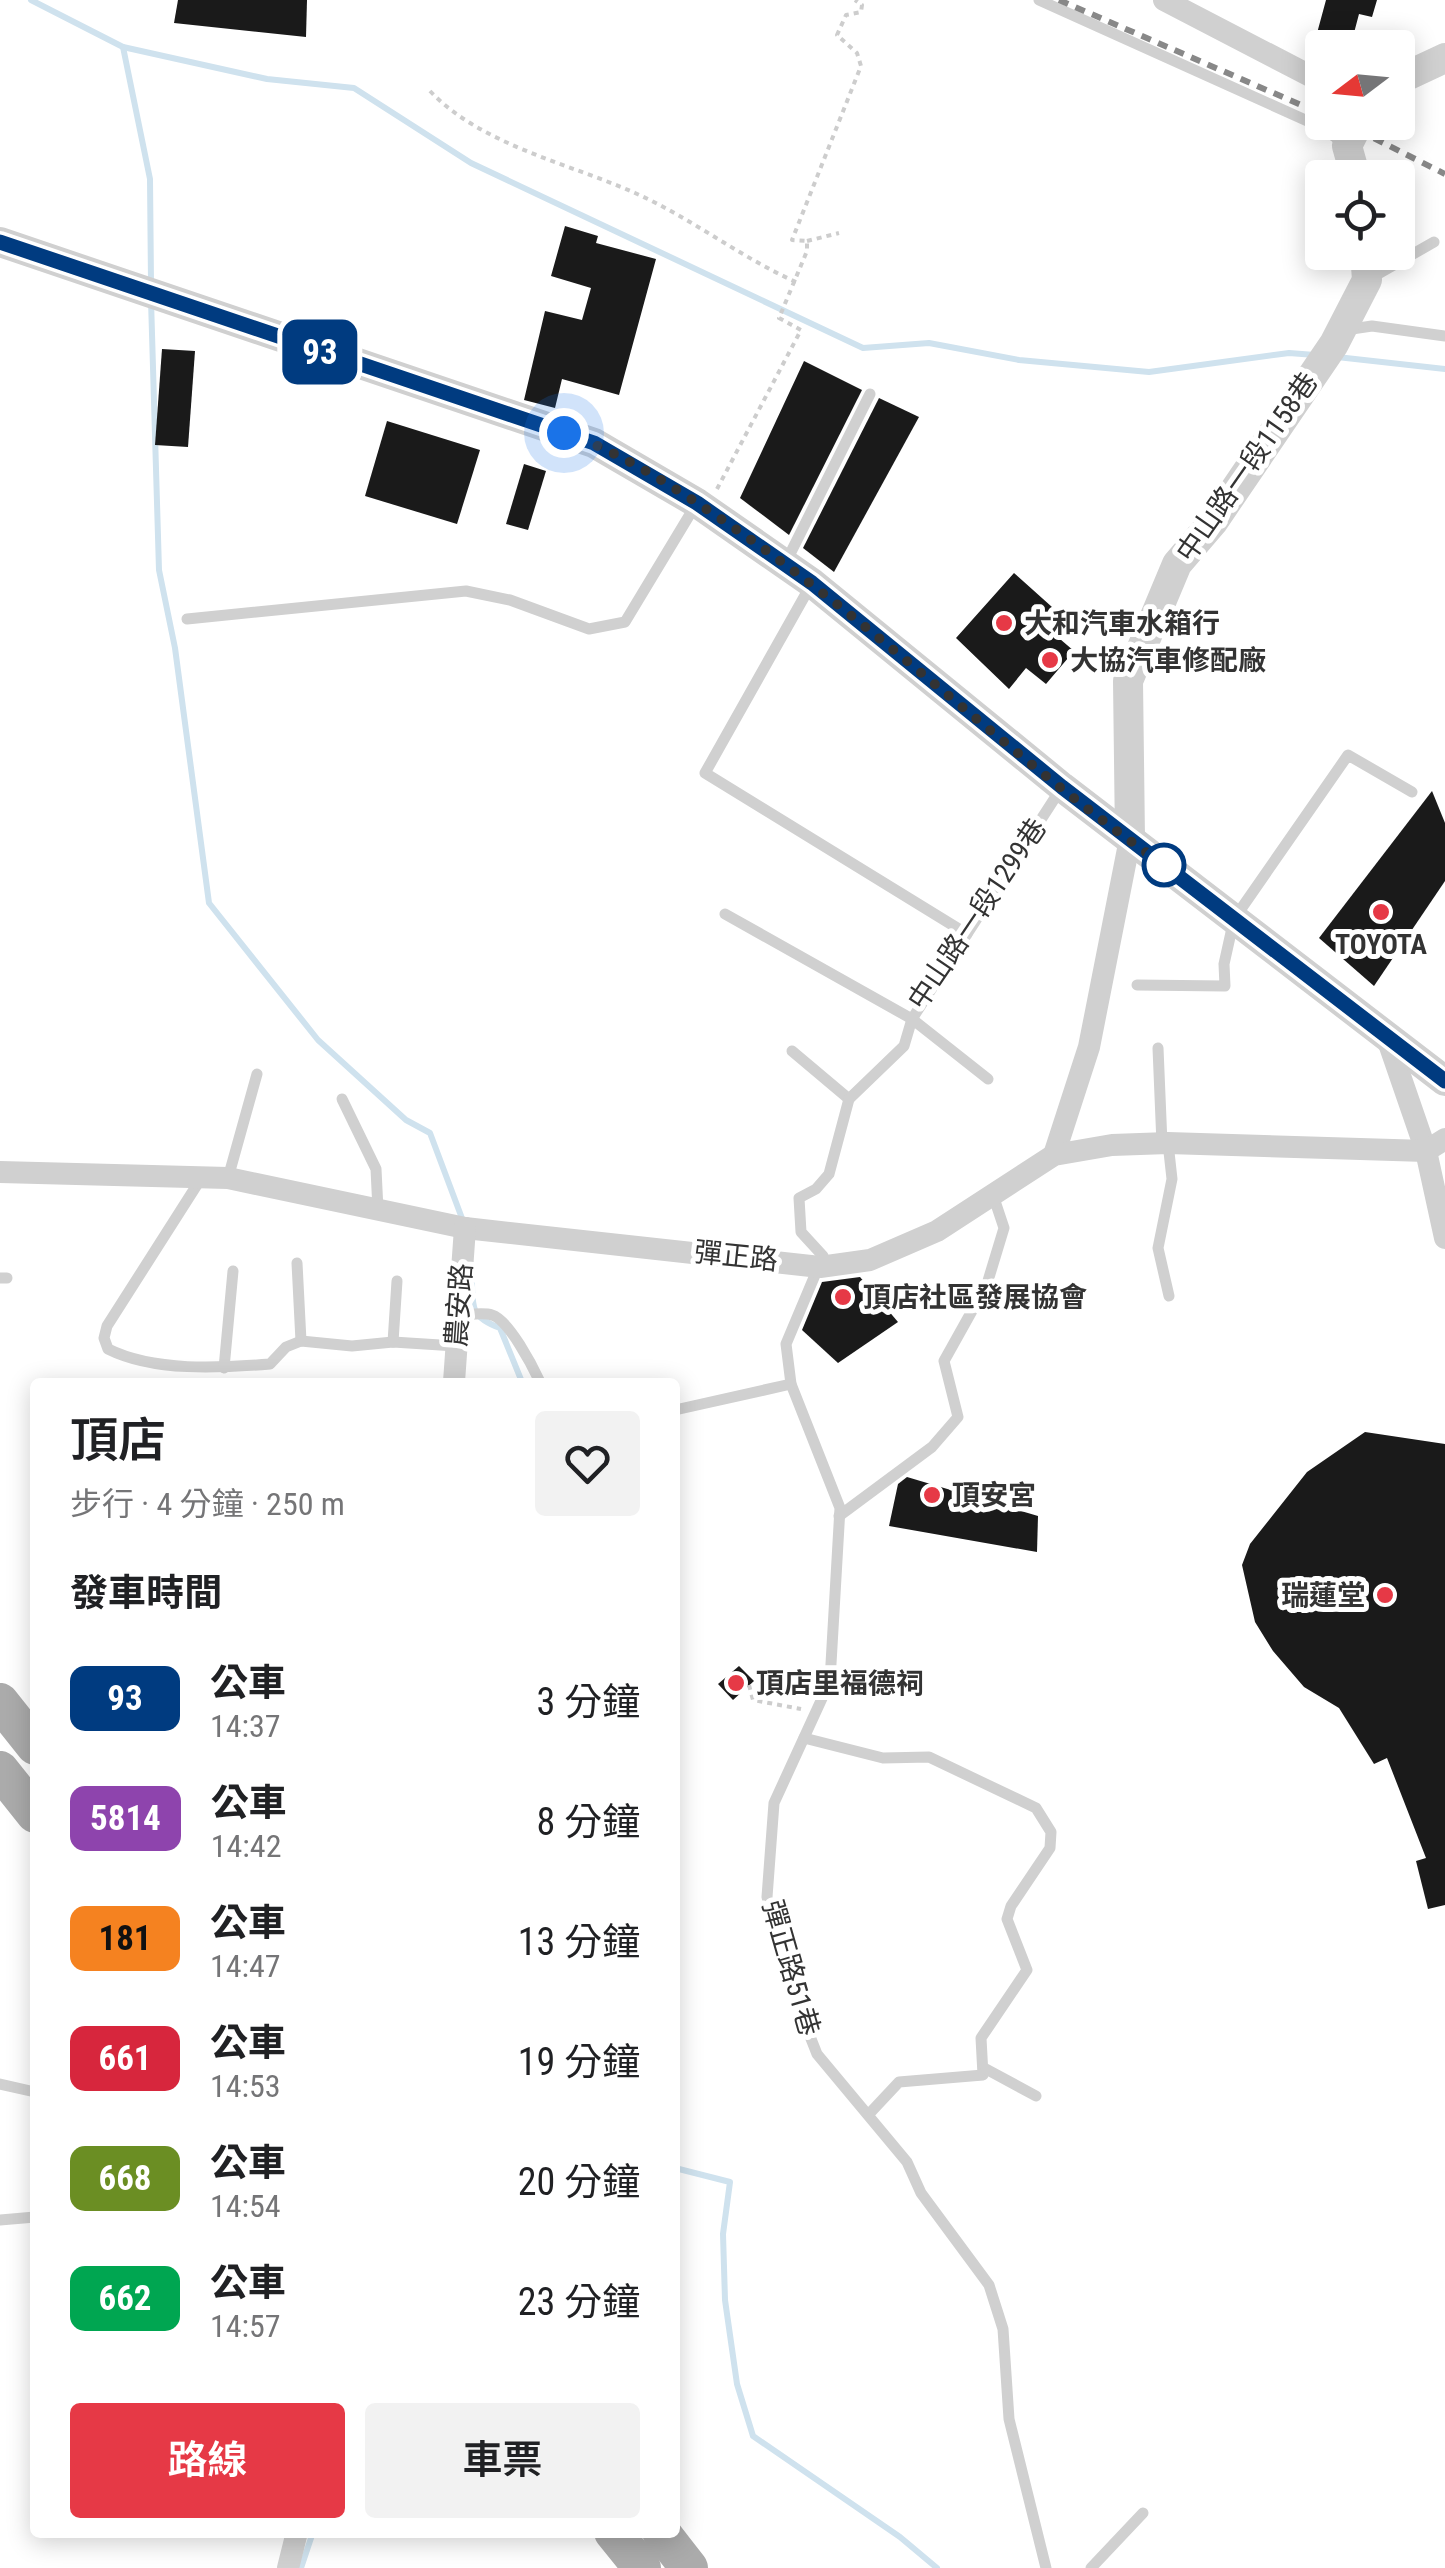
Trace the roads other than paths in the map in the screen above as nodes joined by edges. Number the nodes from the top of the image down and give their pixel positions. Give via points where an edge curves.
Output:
1 (1038, 0) edge
2 (1164, 0) edge
3 (1445, 58) edge
4 (1415, 72) edge
5 (1305, 73) edge
6 (1305, 120) edge
7 (0, 242) edge
8 (1434, 242) dead end
9 (1415, 249) edge
10 (1364, 270) edge
11 (1445, 336) edge
12 (1330, 348) junction
13 (870, 394) dead end
14 (702, 506) junction
15 (786, 564) junction
16 (812, 583) junction
17 (187, 620) dead end
18 (1062, 787) junction
19 (1412, 792) dead end
20 (1130, 840) junction
21 (725, 914) dead end
22 (1234, 919) junction
23 (967, 934) junction
24 (1137, 985) dead end
25 (912, 1019) junction
26 (1385, 1033) junction
27 (1158, 1048) dead end
28 (792, 1051) dead end
29 (257, 1074) dead end
30 (988, 1079) dead end
31 (1445, 1081) edge
32 (342, 1099) dead end
33 (849, 1099) junction
34 (1165, 1144) junction
35 (1435, 1145) edge
36 (1054, 1155) junction
37 (0, 1172) edge
38 (203, 1175) junction
39 (228, 1178) junction
40 (993, 1195) junction
41 (378, 1210) junction
42 (465, 1228) junction
43 (1445, 1238) edge
44 (297, 1263) dead end
45 (820, 1267) junction
46 (234, 1271) dead end
47 (396, 1281) dead end
48 (1169, 1296) dead end
49 (458, 1315) junction
50 (301, 1340) junction
51 (393, 1342) junction
52 (456, 1346) junction
53 (224, 1368) junction
54 (454, 1378) edge
55 (538, 1378) edge
56 (791, 1384) junction
57 (680, 1409) edge
58 (840, 1516) junction
59 (0, 1702) edge
60 (804, 1738) junction
61 (30, 1740) edge
62 (0, 1770) edge
63 (30, 1808) edge
64 (986, 2069) junction
65 (0, 2084) edge
66 (30, 2091) edge
67 (1036, 2096) dead end
68 (868, 2114) junction
69 (30, 2217) edge
70 (0, 2220) edge
71 (1142, 2513) dead end
72 (296, 2538) edge
73 (619, 2538) edge
74 (666, 2538) edge
75 (288, 2568) edge
76 (642, 2568) edge
77 (689, 2568) edge
78 (1046, 2568) edge
79 (1091, 2568) edge

1 - 6 lane
2 - 5 street
3 - 4 street
7 - 14 street via 594,443
8 - 9 lane
10 - 12 street, 中山路一段1158巷
11 - 12 lane via 1372,326
12 - 20 street, 中山路一段1158巷 via 1213,522 1177,564 1128,680
13 - 15 lane
14 - 15 street
14 - 17 lane via 626,622 589,629 466,591
15 - 16 street
16 - 18 street
16 - 23 lane via 705,773
18 - 20 street
18 - 23 lane, 中山路一段1299巷
19 - 22 lane via 1348,755
20 - 22 street
20 - 36 street via 1089,1047
21 - 25 lane, 中山路一段1299巷
22 - 24 lane via 1226,986
22 - 26 street
23 - 25 lane, 中山路一段1299巷
25 - 30 lane
25 - 33 lane via 904,1046
26 - 31 street
26 - 35 street
27 - 34 lane
28 - 33 lane
29 - 39 lane
32 - 41 lane via 376,1168
33 - 45 lane via 830,1174 799,1198 801,1232 823,1256
34 - 35 street, 彈正路
34 - 36 street, 彈正路 via 1112,1144
34 - 48 lane via 1172,1179 1158,1248
35 - 43 street
36 - 40 street, 彈正路
37 - 38 street, 彈正路
38 - 39 street, 彈正路
38 - 53 lane via 104,1338 108,1350 127,1359
39 - 41 street, 彈正路
40 - 45 street, 彈正路 via 937,1231 870,1260
40 - 58 lane via 1004,1228 987,1284 944,1361 958,1417 932,1447
41 - 42 street, 彈正路
42 - 45 street, 彈正路
42 - 49 street, 農安路
44 - 50 lane
45 - 56 lane, 彈正路51巷 via 786,1344
46 - 53 lane
47 - 51 lane
49 - 52 street, 農安路
49 - 55 lane via 500,1320
50 - 51 lane
50 - 53 lane via 270,1364
51 - 52 lane
52 - 54 street, 農安路
56 - 57 lane
56 - 58 lane, 彈正路51巷
58 - 60 lane, 彈正路51巷 via 830,1681
59 - 61 main road
60 - 64 lane via 883,1758 929,1757 1036,1808 1051,1832 1050,1848 1011,1906 1009,1933 1026,1970 982,2038
60 - 68 lane, 彈正路51巷 via 774,1803 767,1897 816,2054
62 - 63 main road
64 - 67 lane
64 - 68 lane via 899,2082
65 - 66 lane
68 - 78 lane, 彈正路51巷 via 990,2286 1003,2328 1009,2419
69 - 70 lane
71 - 79 lane
72 - 75 street
73 - 76 main road
74 - 77 main road

